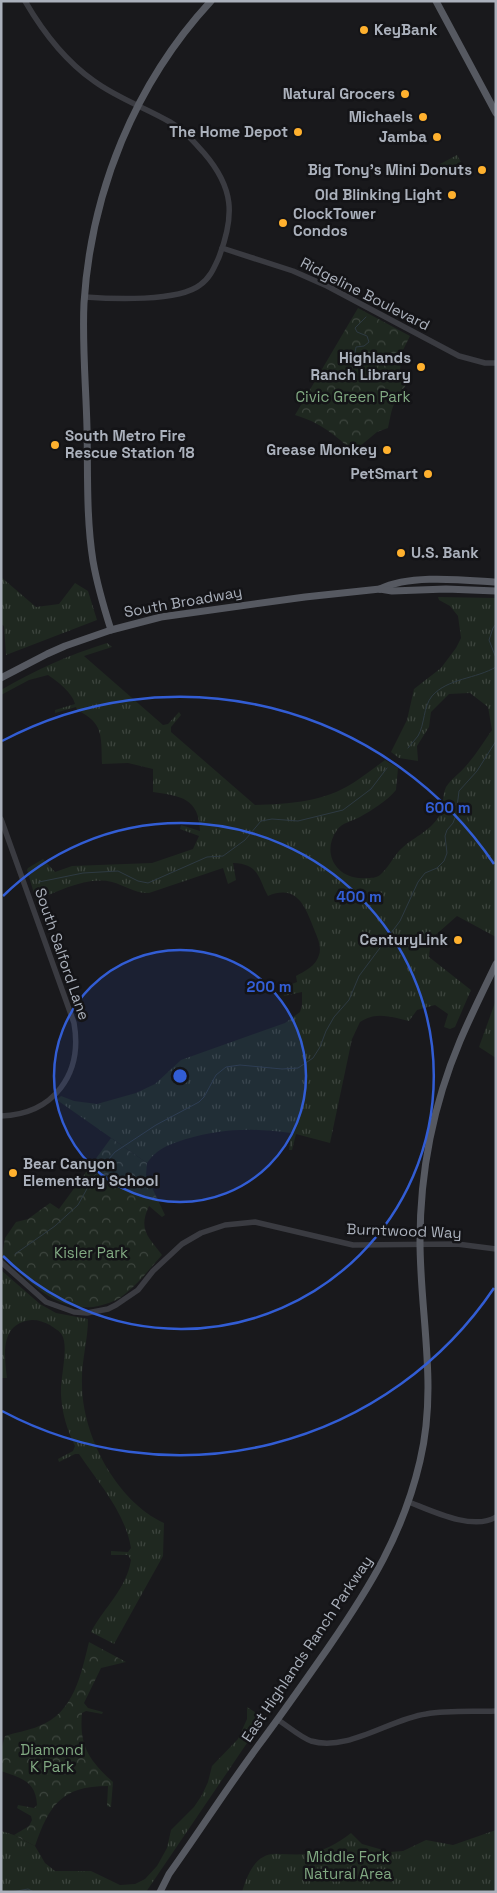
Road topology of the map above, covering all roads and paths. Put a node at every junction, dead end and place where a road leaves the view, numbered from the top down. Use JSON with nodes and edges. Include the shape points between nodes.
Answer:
{"nodes":[{"id":1,"x":25,"y":1,"type":"edge"},
{"id":2,"x":211,"y":1,"type":"edge"},
{"id":3,"x":436,"y":1,"type":"edge"},
{"id":4,"x":138,"y":105,"type":"junction"},
{"id":5,"x":496,"y":113,"type":"edge"},
{"id":6,"x":222,"y":248,"type":"junction"},
{"id":7,"x":85,"y":297,"type":"junction"},
{"id":8,"x":496,"y":363,"type":"edge"},
{"id":9,"x":496,"y":582,"type":"edge"},
{"id":10,"x":380,"y":589,"type":"junction"},
{"id":11,"x":496,"y":591,"type":"edge"},
{"id":12,"x":111,"y":630,"type":"junction"},
{"id":13,"x":1,"y":678,"type":"edge"},
{"id":14,"x":1,"y":820,"type":"edge"},
{"id":15,"x":496,"y":964,"type":"edge"},
{"id":16,"x":1,"y":1116,"type":"edge"},
{"id":17,"x":420,"y":1244,"type":"junction"},
{"id":18,"x":496,"y":1249,"type":"edge"},
{"id":19,"x":1,"y":1262,"type":"edge"},
{"id":20,"x":409,"y":1502,"type":"junction"},
{"id":21,"x":496,"y":1518,"type":"edge"},
{"id":22,"x":496,"y":1711,"type":"edge"},
{"id":23,"x":278,"y":1720,"type":"junction"},
{"id":24,"x":160,"y":1892,"type":"edge"}],
"edges":[{"from":1,"to":4,"type":"street","via":[[41,29],[69,60],[94,81]]},
{"from":2,"to":4,"type":"main road","via":[[173,49]]},
{"from":3,"to":5,"type":"main road"},
{"from":4,"to":6,"type":"street","via":[[188,135],[219,173],[228,192],[230,212],[230,224]]},
{"from":4,"to":7,"type":"main road","via":[[105,187],[91,242]]},
{"from":6,"to":7,"type":"street","via":[[212,273],[190,290],[138,299]]},
{"from":6,"to":8,"type":"street","name":"Ridgeline Boulevard","via":[[293,271],[327,286],[458,356]]},
{"from":7,"to":12,"type":"main road","via":[[89,526],[95,574]]},
{"from":9,"to":10,"type":"main road","name":"South Broadway","via":[[393,582]]},
{"from":10,"to":11,"type":"main road","name":"South Broadway"},
{"from":10,"to":12,"type":"main road","name":"South Broadway","via":[[190,612]]},
{"from":12,"to":13,"type":"main road","name":"South Broadway","via":[[47,654]]},
{"from":14,"to":16,"type":"street","name":"South Salford Lane","via":[[74,1023],[77,1048],[69,1077],[50,1100],[27,1112]]},
{"from":15,"to":17,"type":"main road","name":"East Highlands Ranch Parkway","via":[[459,1041],[441,1092],[429,1140],[421,1196]]},
{"from":17,"to":18,"type":"street","name":"Burntwood Way"},
{"from":17,"to":19,"type":"street","name":"Burntwood Way","via":[[353,1245],[256,1222],[224,1225],[182,1244],[138,1290],[116,1305],[87,1312],[74,1312],[46,1302]]},
{"from":17,"to":20,"type":"main road","name":"East Highlands Ranch Parkway","via":[[429,1389],[424,1441]]},
{"from":20,"to":21,"type":"street","via":[[474,1523]]},
{"from":20,"to":23,"type":"main road","name":"East Highlands Ranch Parkway","via":[[373,1580]]},
{"from":22,"to":23,"type":"street","via":[[426,1714],[345,1741],[326,1742],[310,1740]]},
{"from":23,"to":24,"type":"main road","name":"East Highlands Ranch Parkway"}]}
